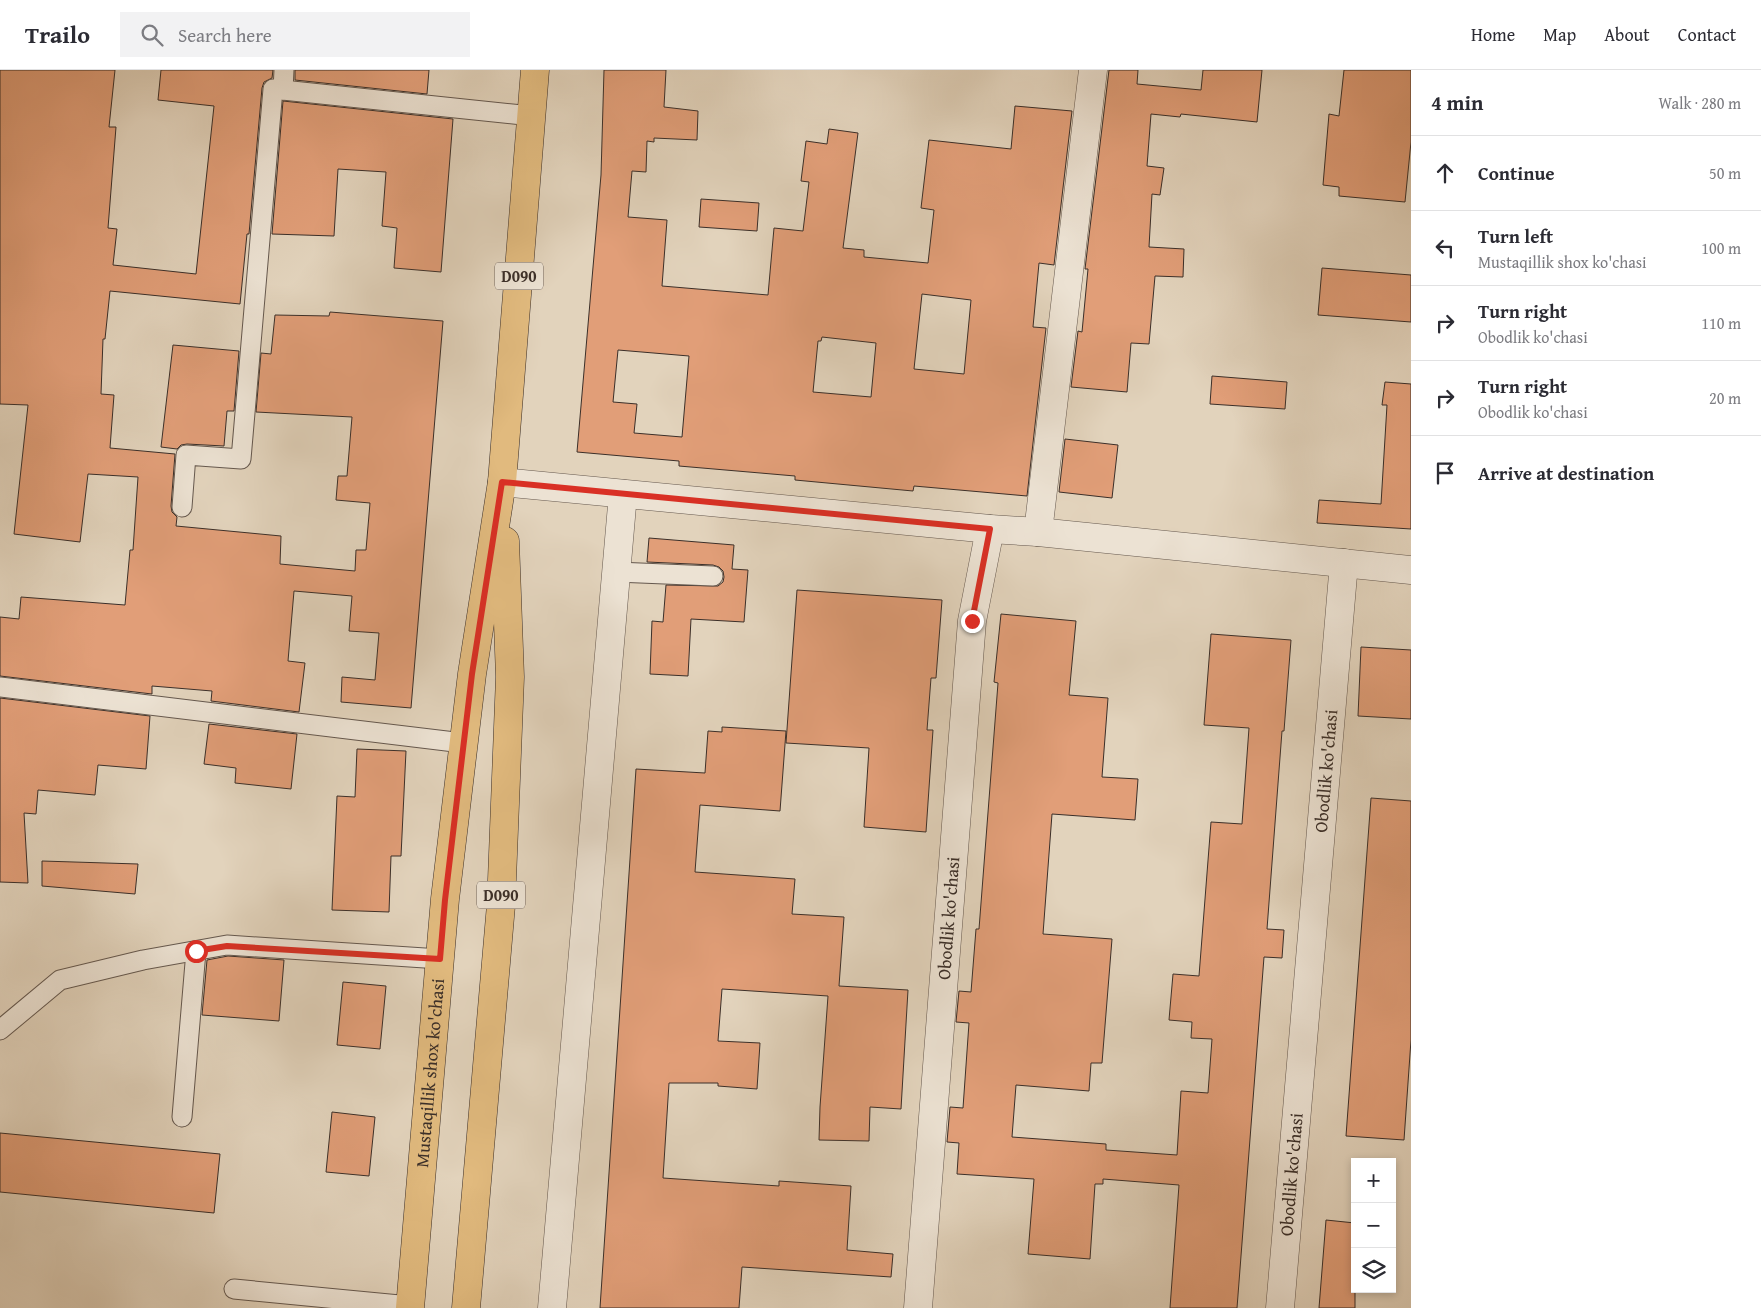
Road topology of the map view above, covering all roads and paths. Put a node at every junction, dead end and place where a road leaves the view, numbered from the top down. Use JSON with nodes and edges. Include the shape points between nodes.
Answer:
{"nodes":[{"id":1,"x":284,"y":70,"type":"edge"},
{"id":2,"x":535,"y":70,"type":"edge"},
{"id":3,"x":1094,"y":70,"type":"edge"},
{"id":4,"x":283,"y":90,"type":"junction"},
{"id":5,"x":532,"y":116,"type":"junction"},
{"id":6,"x":502,"y":482,"type":"junction"},
{"id":7,"x":623,"y":494,"type":"junction"},
{"id":8,"x":182,"y":507,"type":"dead end"},
{"id":9,"x":990,"y":529,"type":"junction"},
{"id":10,"x":1038,"y":532,"type":"junction"},
{"id":11,"x":1344,"y":563,"type":"junction"},
{"id":12,"x":1411,"y":570,"type":"edge"},
{"id":13,"x":616,"y":572,"type":"junction"},
{"id":14,"x":713,"y":576,"type":"dead end"},
{"id":15,"x":0,"y":687,"type":"edge"},
{"id":16,"x":463,"y":743,"type":"junction"},
{"id":17,"x":196,"y":951,"type":"junction"},
{"id":18,"x":440,"y":959,"type":"junction"},
{"id":19,"x":0,"y":1030,"type":"edge"},
{"id":20,"x":182,"y":1116,"type":"dead end"},
{"id":21,"x":234,"y":1289,"type":"dead end"},
{"id":22,"x":410,"y":1307,"type":"edge"},
{"id":23,"x":466,"y":1308,"type":"edge"},
{"id":24,"x":552,"y":1308,"type":"edge"},
{"id":25,"x":918,"y":1308,"type":"edge"},
{"id":26,"x":1280,"y":1308,"type":"edge"}],
"edges":[{"from":1,"to":4,"type":"lane"},
{"from":2,"to":5,"type":"main road","name":"Mustaqillik shox ko'chasi","number":"D090"},
{"from":3,"to":10,"type":"street"},
{"from":4,"to":5,"type":"lane"},
{"from":4,"to":8,"type":"lane","via":[[274,90],[241,459],[186,455]]},
{"from":5,"to":6,"type":"main road","name":"Mustaqillik shox ko'chasi","number":"D090"},
{"from":6,"to":7,"type":"street"},
{"from":6,"to":16,"type":"main road","name":"Mustaqillik shox ko'chasi","number":"D090"},
{"from":6,"to":23,"type":"main road","name":"Mustaqillik shox ko'chasi","number":"D090","via":[[510,677],[501,905]]},
{"from":7,"to":9,"type":"street"},
{"from":7,"to":13,"type":"street"},
{"from":9,"to":10,"type":"street"},
{"from":9,"to":25,"type":"street","name":"Obodlik ko'chasi","via":[[972,621]]},
{"from":10,"to":11,"type":"street"},
{"from":11,"to":12,"type":"street"},
{"from":11,"to":26,"type":"street","name":"Obodlik ko'chasi"},
{"from":13,"to":14,"type":"lane"},
{"from":13,"to":24,"type":"street"},
{"from":15,"to":16,"type":"lane"},
{"from":16,"to":18,"type":"main road","name":"Mustaqillik shox ko'chasi","number":"D090"},
{"from":17,"to":18,"type":"lane","via":[[227,946]]},
{"from":17,"to":19,"type":"lane","via":[[60,980]]},
{"from":17,"to":20,"type":"lane"},
{"from":18,"to":22,"type":"main road","name":"Mustaqillik shox ko'chasi","number":"D090"},
{"from":21,"to":22,"type":"lane"}]}
